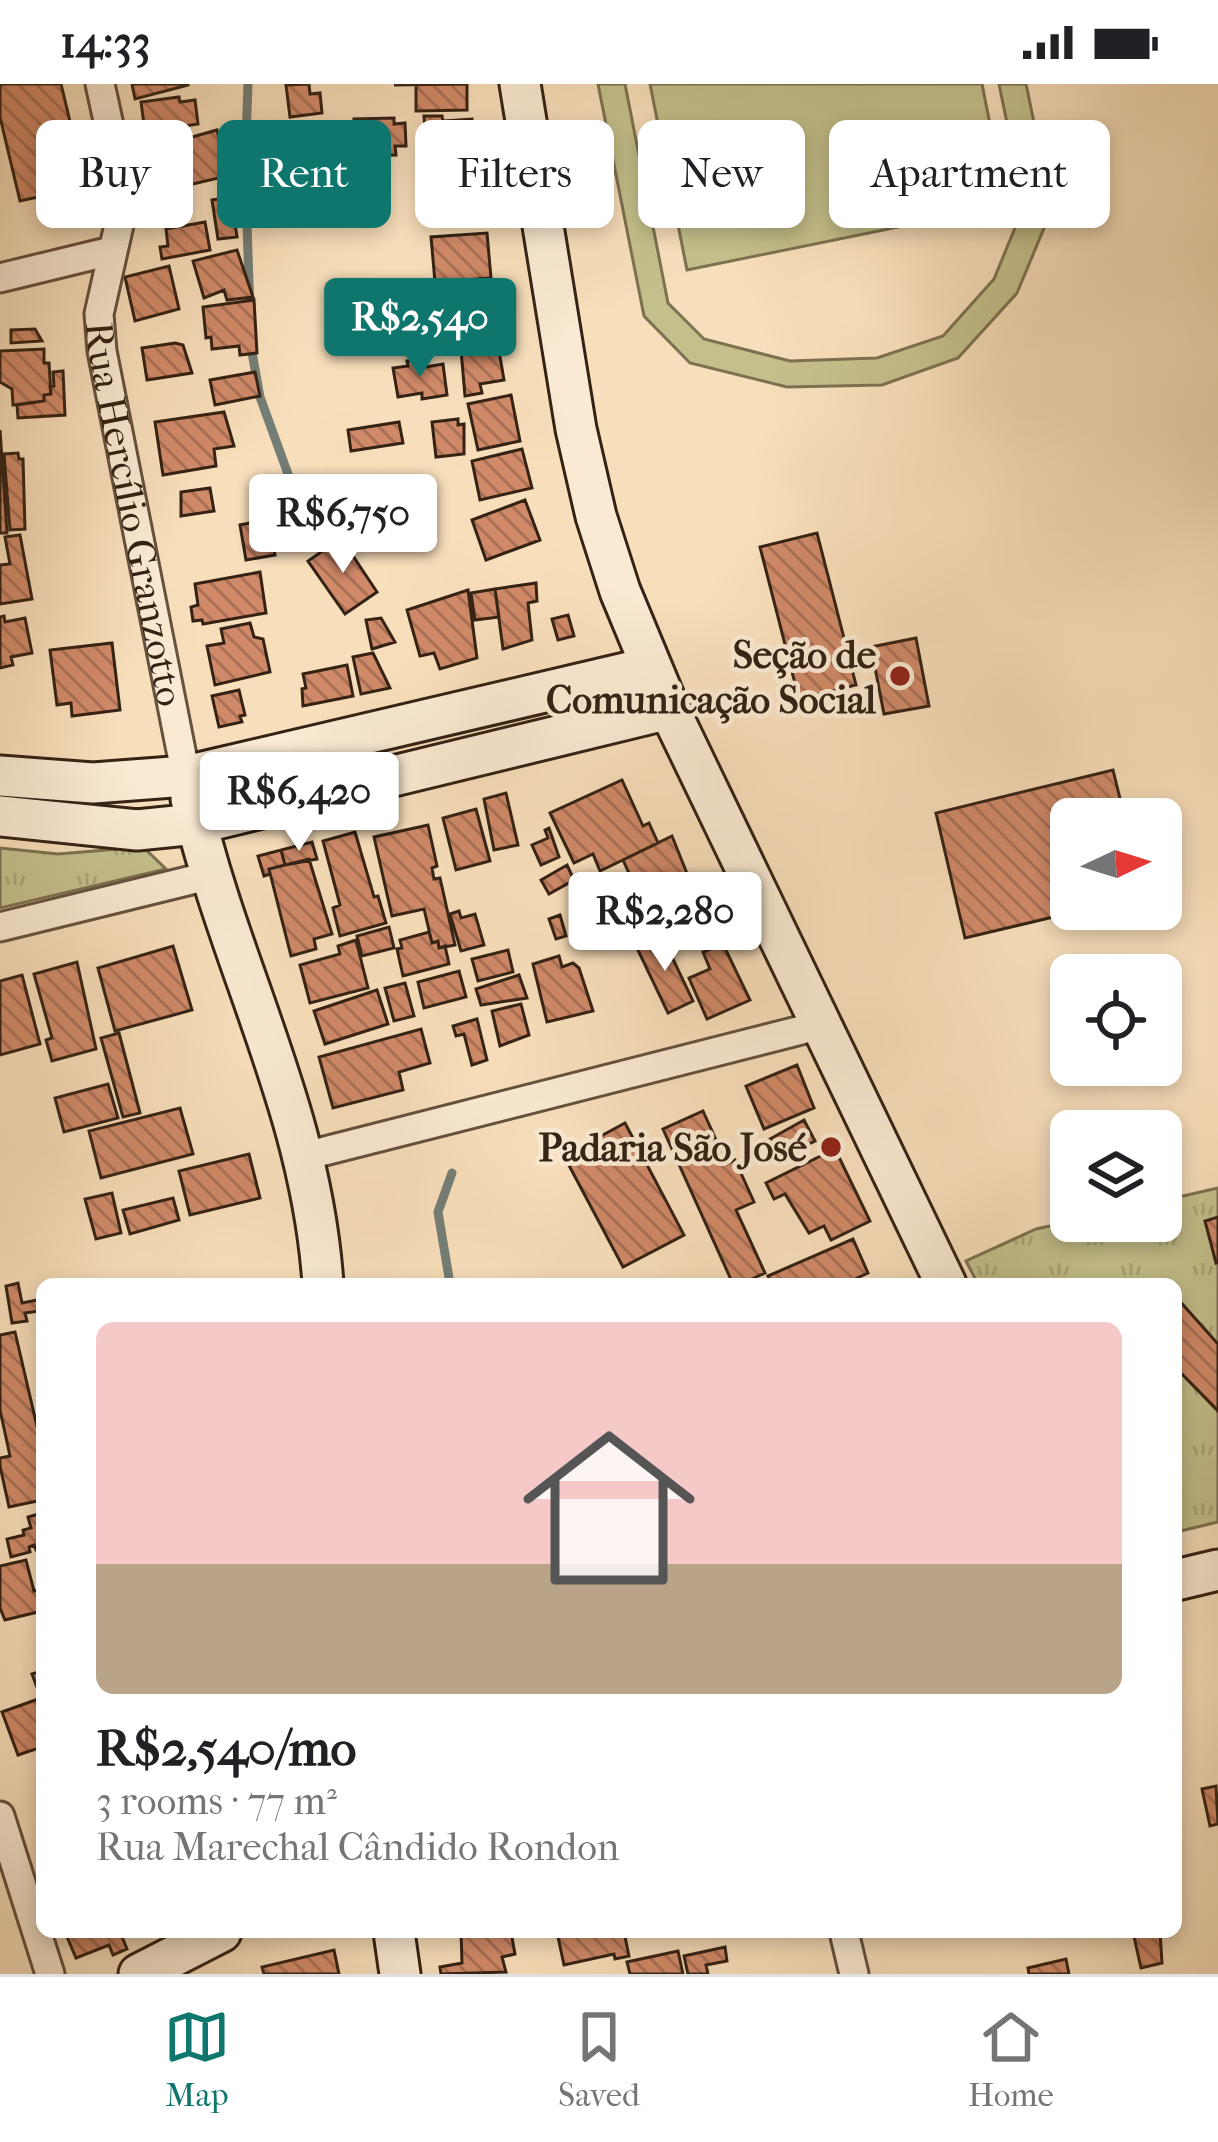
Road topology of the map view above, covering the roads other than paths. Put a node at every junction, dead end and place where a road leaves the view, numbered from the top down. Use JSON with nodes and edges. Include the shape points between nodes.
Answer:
{"nodes":[{"id":1,"x":100,"y":84,"type":"edge"},
{"id":2,"x":520,"y":84,"type":"edge"},
{"id":3,"x":111,"y":251,"type":"junction"},
{"id":4,"x":0,"y":278,"type":"edge"},
{"id":5,"x":651,"y":667,"type":"junction"},
{"id":6,"x":669,"y":709,"type":"junction"},
{"id":7,"x":0,"y":776,"type":"edge"},
{"id":8,"x":186,"y":776,"type":"junction"},
{"id":9,"x":0,"y":816,"type":"edge"},
{"id":10,"x":196,"y":824,"type":"junction"},
{"id":11,"x":212,"y":875,"type":"junction"},
{"id":12,"x":0,"y":927,"type":"edge"},
{"id":13,"x":821,"y":1025,"type":"junction"},
{"id":14,"x":305,"y":1156,"type":"junction"},
{"id":15,"x":322,"y":1278,"type":"edge"},
{"id":16,"x":943,"y":1278,"type":"edge"},
{"id":17,"x":1218,"y":1570,"type":"edge"},
{"id":18,"x":1182,"y":1579,"type":"edge"},
{"id":19,"x":0,"y":1816,"type":"edge"},
{"id":20,"x":36,"y":1930,"type":"edge"},
{"id":21,"x":39,"y":1938,"type":"edge"},
{"id":22,"x":209,"y":1938,"type":"edge"},
{"id":23,"x":395,"y":1938,"type":"edge"},
{"id":24,"x":845,"y":1938,"type":"edge"},
{"id":25,"x":50,"y":1974,"type":"edge"},
{"id":26,"x":139,"y":1974,"type":"edge"},
{"id":27,"x":400,"y":1974,"type":"edge"},
{"id":28,"x":854,"y":1974,"type":"edge"}],
"edges":[{"from":1,"to":3,"type":"street","name":"Rua Hercílio Granzotto","via":[[122,184]]},
{"from":2,"to":5,"type":"street","via":[[576,429],[596,516]]},
{"from":3,"to":4,"type":"street"},
{"from":3,"to":8,"type":"street","name":"Rua Hercílio Granzotto","via":[[99,314],[102,351]]},
{"from":5,"to":6,"type":"street"},
{"from":5,"to":8,"type":"street"},
{"from":6,"to":10,"type":"street"},
{"from":6,"to":13,"type":"street"},
{"from":7,"to":8,"type":"street","via":[[93,783]]},
{"from":8,"to":10,"type":"street","name":"Rua Hercílio Granzotto"},
{"from":9,"to":10,"type":"street","via":[[137,830]]},
{"from":10,"to":11,"type":"street","name":"Rua Hercílio Granzotto"},
{"from":11,"to":12,"type":"street"},
{"from":11,"to":14,"type":"street","name":"Rua Hercílio Granzotto"},
{"from":13,"to":14,"type":"street"},
{"from":13,"to":16,"type":"street"},
{"from":14,"to":15,"type":"street","name":"Rua Hercílio Granzotto"},
{"from":17,"to":18,"type":"street"},
{"from":19,"to":20,"type":"street"},
{"from":21,"to":25,"type":"street"},
{"from":22,"to":26,"type":"street"},
{"from":23,"to":27,"type":"street"},
{"from":24,"to":28,"type":"street"}]}
